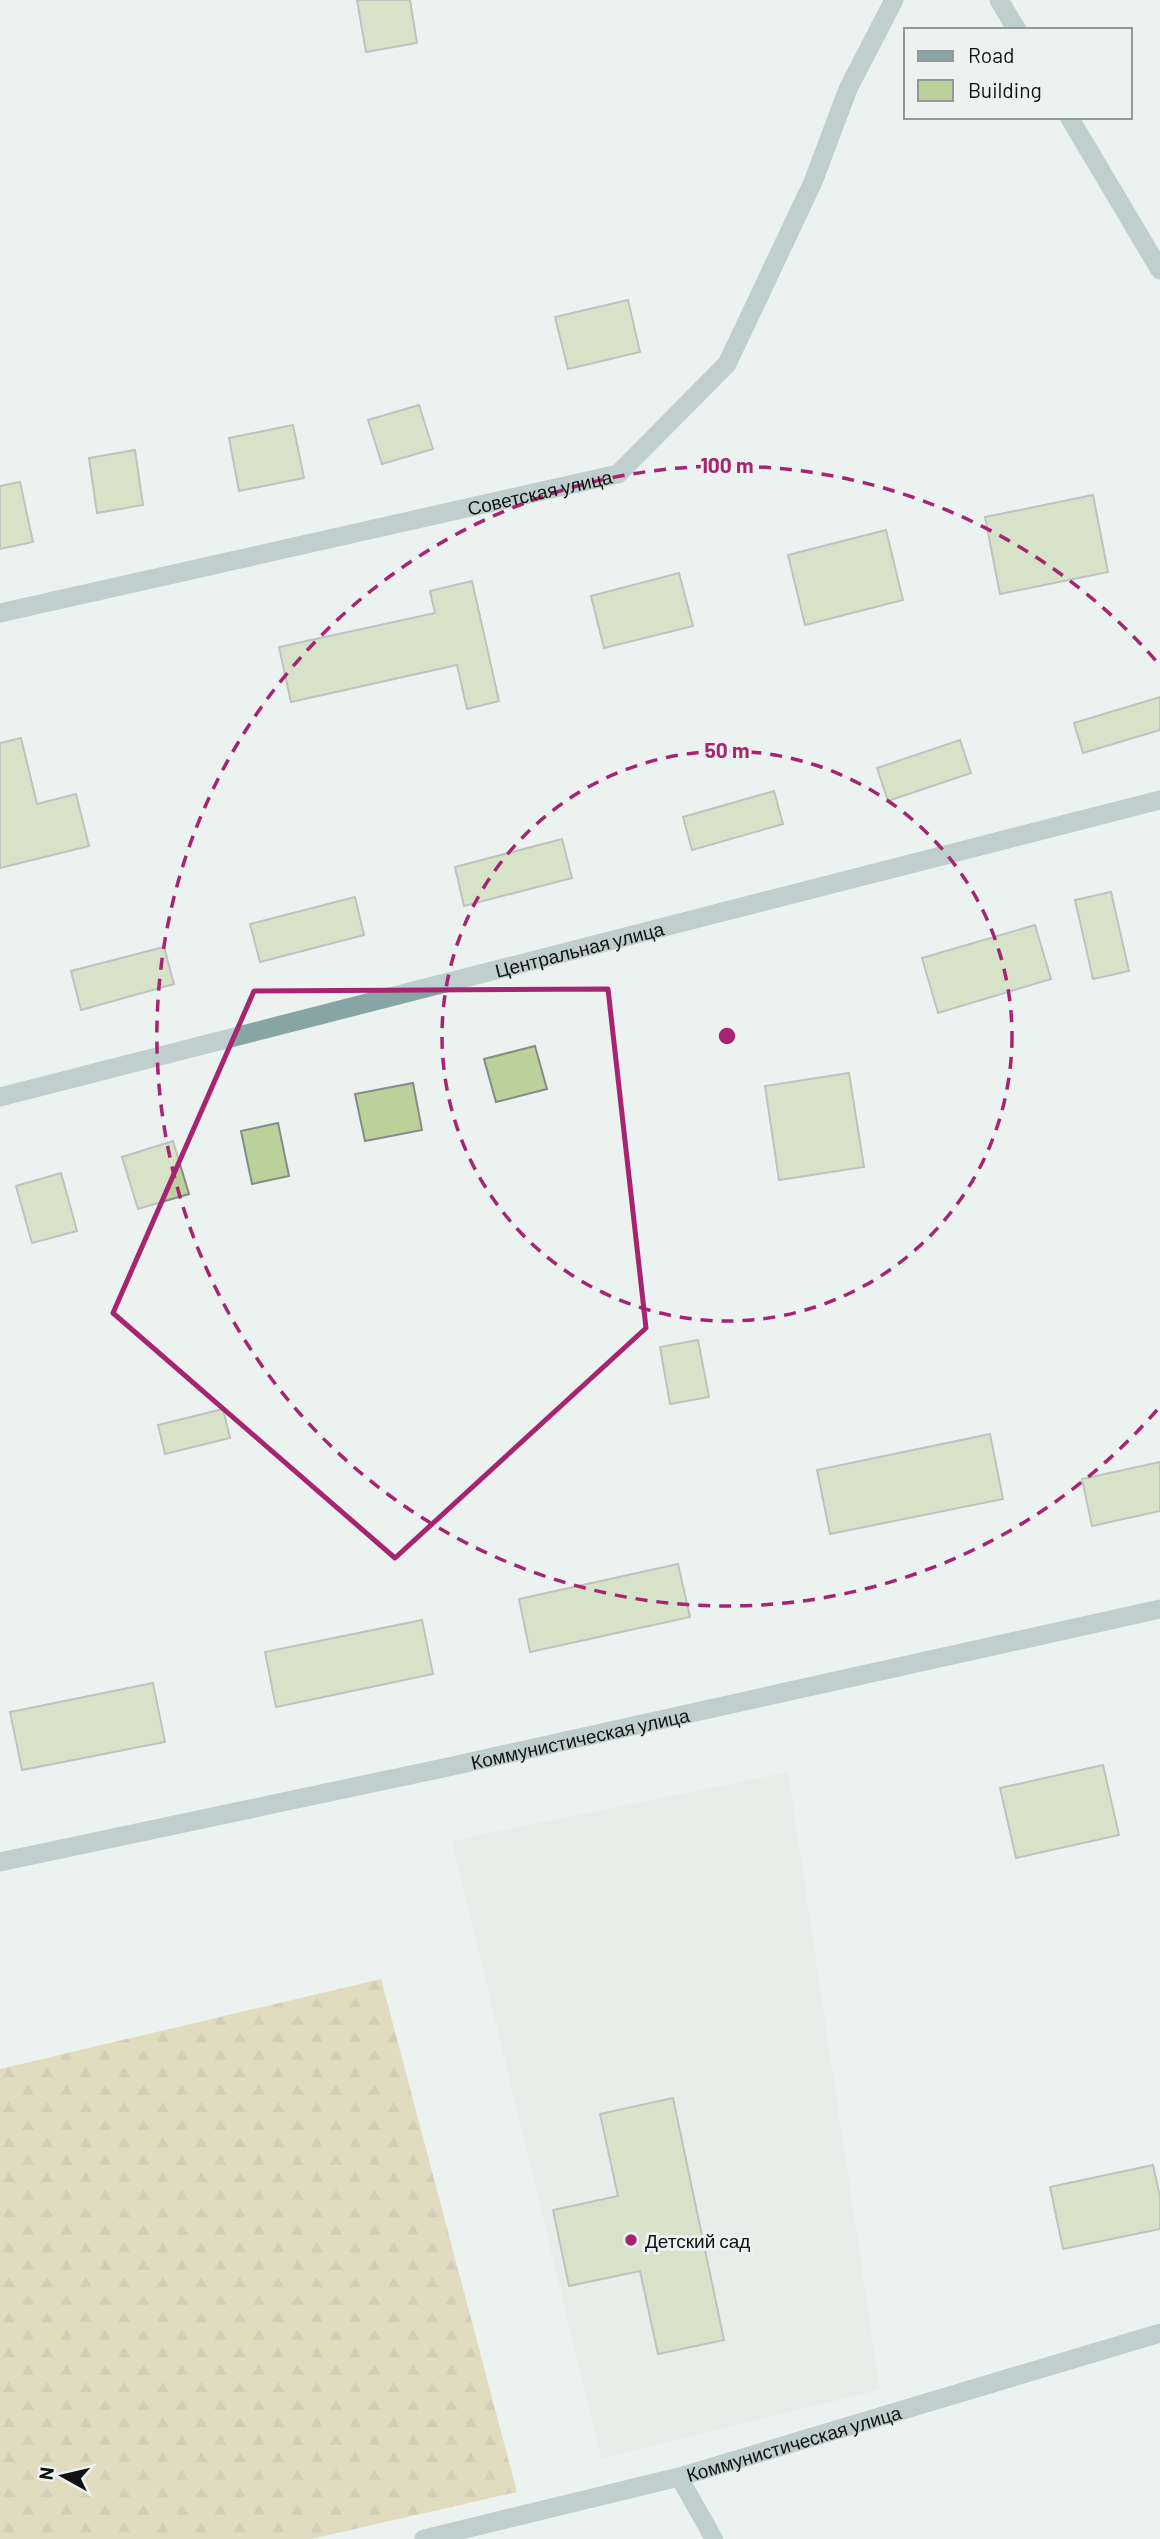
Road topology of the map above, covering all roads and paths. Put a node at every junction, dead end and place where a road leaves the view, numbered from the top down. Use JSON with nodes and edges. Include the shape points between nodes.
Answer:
{"nodes":[{"id":1,"x":894,"y":0,"type":"edge"},
{"id":2,"x":999,"y":0,"type":"edge"},
{"id":3,"x":1016,"y":28,"type":"edge"},
{"id":4,"x":1070,"y":119,"type":"edge"},
{"id":5,"x":1160,"y":270,"type":"edge"},
{"id":6,"x":0,"y":614,"type":"edge"},
{"id":7,"x":1160,"y":800,"type":"edge"},
{"id":8,"x":0,"y":1097,"type":"edge"},
{"id":9,"x":1160,"y":1609,"type":"edge"},
{"id":10,"x":0,"y":1862,"type":"edge"},
{"id":11,"x":1160,"y":2333,"type":"edge"},
{"id":12,"x":679,"y":2477,"type":"junction"},
{"id":13,"x":424,"y":2539,"type":"edge"},
{"id":14,"x":714,"y":2539,"type":"edge"}],
"edges":[{"from":1,"to":6,"type":"street","name":"Советская улица","via":[[848,89],[813,182],[727,364],[618,474]]},
{"from":2,"to":3,"type":"street"},
{"from":4,"to":5,"type":"street"},
{"from":7,"to":8,"type":"street","name":"Центральная улица"},
{"from":9,"to":10,"type":"street","name":"Коммунистическая улица"},
{"from":11,"to":12,"type":"street","name":"Коммунистическая улица"},
{"from":12,"to":13,"type":"street","name":"Коммунистическая улица"},
{"from":12,"to":14,"type":"lane"}]}
